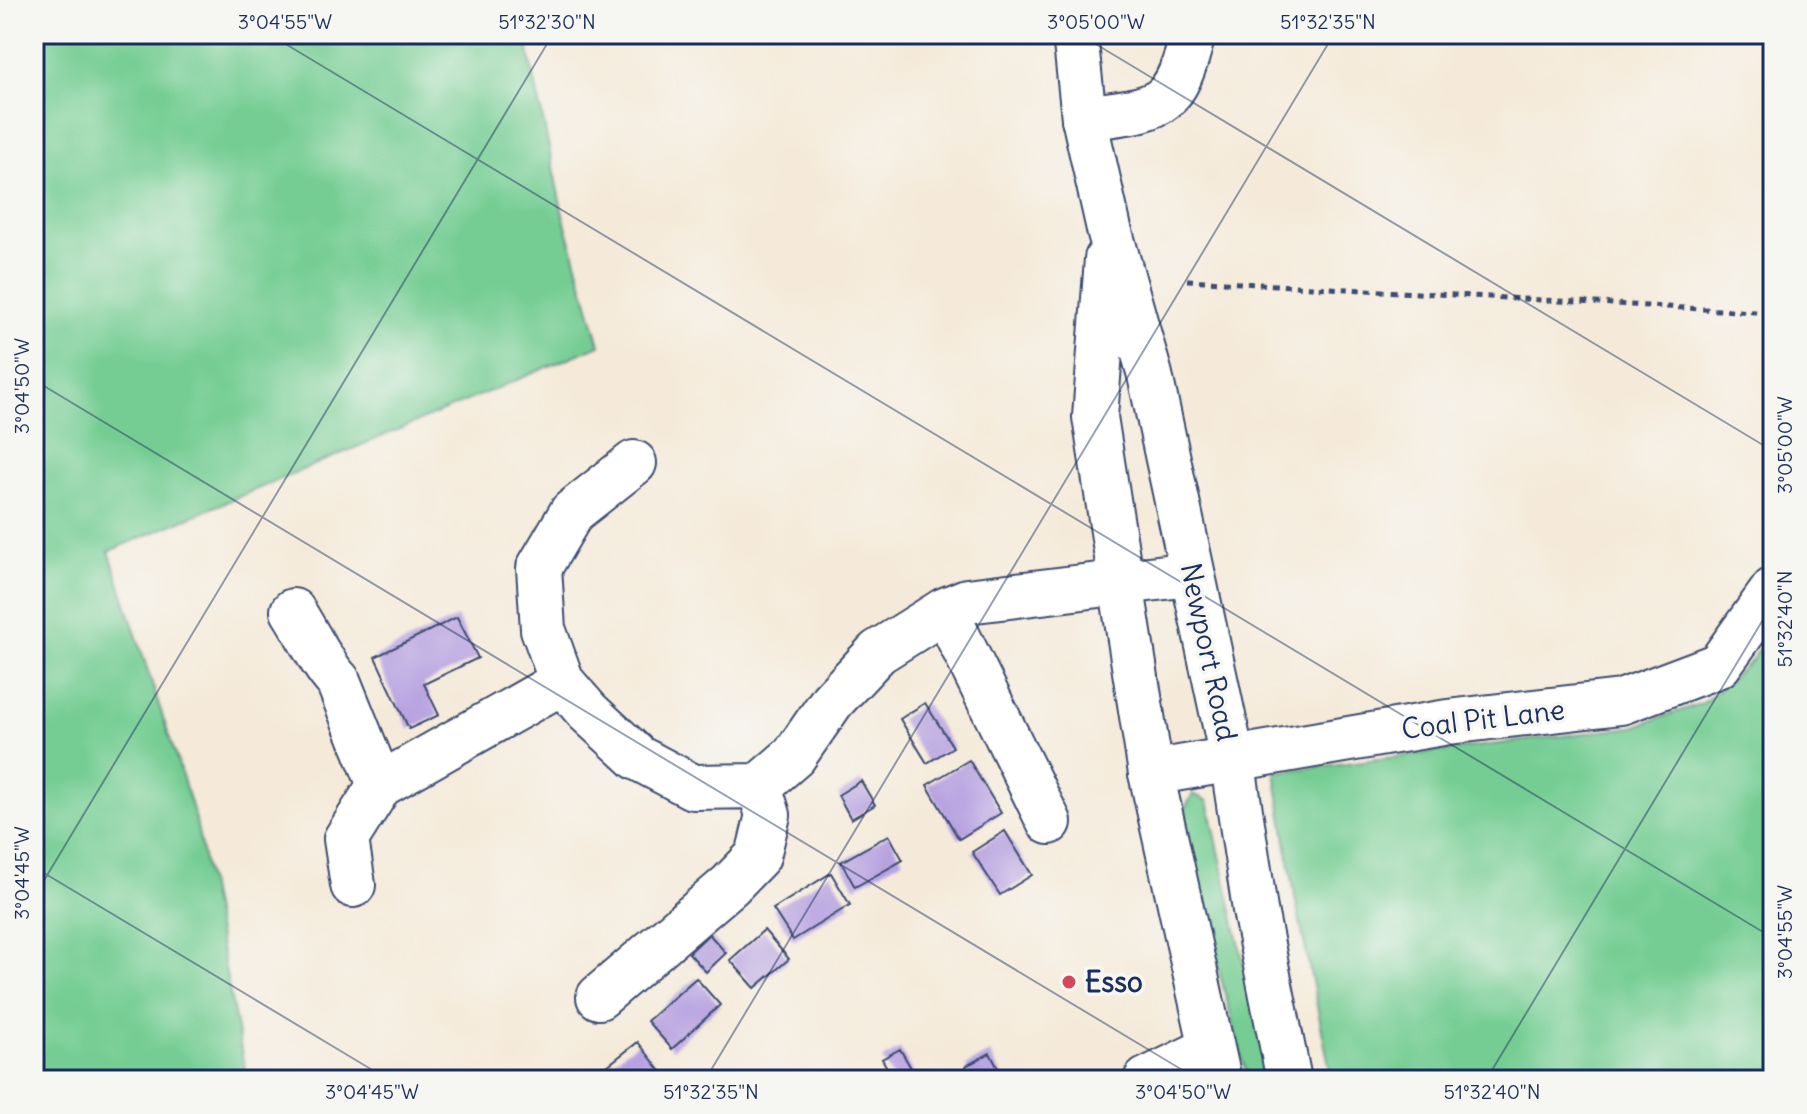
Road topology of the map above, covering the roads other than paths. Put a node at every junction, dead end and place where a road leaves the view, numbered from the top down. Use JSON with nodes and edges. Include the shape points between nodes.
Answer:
{"nodes":[{"id":1,"x":1075,"y":34,"type":"edge"},
{"id":2,"x":1193,"y":34,"type":"edge"},
{"id":3,"x":1084,"y":118,"type":"junction"},
{"id":4,"x":1109,"y":229,"type":"junction"},
{"id":5,"x":634,"y":463,"type":"dead end"},
{"id":6,"x":1190,"y":574,"type":"junction"},
{"id":7,"x":1122,"y":584,"type":"junction"},
{"id":8,"x":1773,"y":590,"type":"edge"},
{"id":9,"x":945,"y":610,"type":"junction"},
{"id":10,"x":293,"y":611,"type":"dead end"},
{"id":11,"x":562,"y":682,"type":"junction"},
{"id":12,"x":1232,"y":758,"type":"junction"},
{"id":13,"x":1151,"y":773,"type":"junction"},
{"id":14,"x":380,"y":785,"type":"junction"},
{"id":15,"x":759,"y":786,"type":"junction"},
{"id":16,"x":1049,"y":822,"type":"dead end"},
{"id":17,"x":353,"y":885,"type":"dead end"},
{"id":18,"x":599,"y":997,"type":"dead end"},
{"id":19,"x":1215,"y":1064,"type":"edge"},
{"id":20,"x":1146,"y":1080,"type":"edge"},
{"id":21,"x":1289,"y":1080,"type":"edge"}],
"edges":[{"from":1,"to":3,"type":"street","name":"Newport Road"},
{"from":2,"to":3,"type":"street","via":[[1182,77],[1161,103]]},
{"from":3,"to":4,"type":"street","name":"Newport Road"},
{"from":4,"to":6,"type":"street","name":"Newport Road","via":[[1150,375]]},
{"from":4,"to":7,"type":"street","name":"Newport Road","via":[[1095,417]]},
{"from":5,"to":11,"type":"street","via":[[572,512],[539,568],[543,629]]},
{"from":6,"to":7,"type":"street"},
{"from":6,"to":12,"type":"street","name":"Newport Road"},
{"from":7,"to":9,"type":"street","via":[[967,601]]},
{"from":7,"to":13,"type":"street","name":"Newport Road"},
{"from":8,"to":12,"type":"street","name":"Coal Pit Lane","via":[[1719,665],[1621,702],[1448,722]]},
{"from":9,"to":15,"type":"street","via":[[878,652],[832,701],[794,756]]},
{"from":9,"to":16,"type":"street"},
{"from":10,"to":14,"type":"street","via":[[338,681]]},
{"from":11,"to":14,"type":"street"},
{"from":11,"to":15,"type":"street","via":[[638,758],[693,787]]},
{"from":12,"to":13,"type":"street","name":"Coal Pit Lane"},
{"from":12,"to":21,"type":"street","name":"Newport Road"},
{"from":13,"to":19,"type":"street","name":"Newport Road"},
{"from":14,"to":17,"type":"street","via":[[346,839]]},
{"from":15,"to":18,"type":"street","via":[[768,815],[758,856]]},
{"from":19,"to":20,"type":"street"}]}
